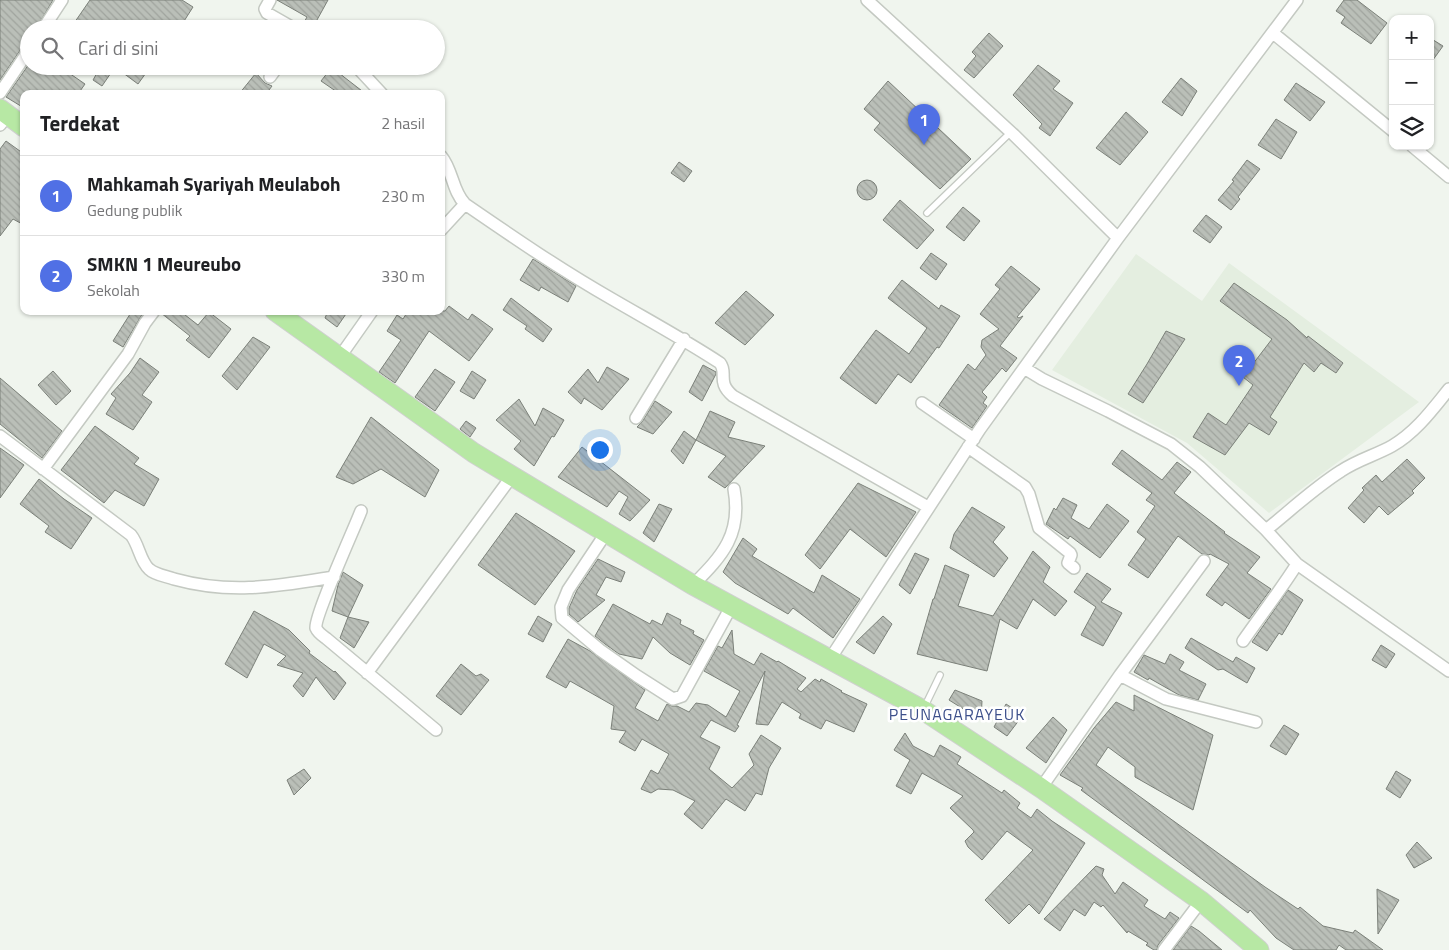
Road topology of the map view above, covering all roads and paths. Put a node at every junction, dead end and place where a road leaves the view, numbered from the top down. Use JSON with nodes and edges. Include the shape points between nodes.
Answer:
{"nodes":[{"id":1,"x":62,"y":0,"type":"edge"},
{"id":2,"x":270,"y":0,"type":"edge"},
{"id":3,"x":867,"y":0,"type":"edge"},
{"id":4,"x":1297,"y":0,"type":"edge"},
{"id":5,"x":49,"y":20,"type":"edge"},
{"id":6,"x":279,"y":20,"type":"edge"},
{"id":7,"x":1276,"y":34,"type":"junction"},
{"id":8,"x":20,"y":63,"type":"edge"},
{"id":9,"x":364,"y":75,"type":"edge"},
{"id":10,"x":378,"y":90,"type":"edge"},
{"id":11,"x":0,"y":93,"type":"edge"},
{"id":12,"x":3,"y":116,"type":"edge"},
{"id":13,"x":20,"y":124,"type":"edge"},
{"id":14,"x":1389,"y":128,"type":"edge"},
{"id":15,"x":1011,"y":132,"type":"junction"},
{"id":16,"x":1417,"y":150,"type":"edge"},
{"id":17,"x":445,"y":163,"type":"edge"},
{"id":18,"x":1449,"y":177,"type":"edge"},
{"id":19,"x":465,"y":204,"type":"junction"},
{"id":20,"x":927,"y":213,"type":"dead end"},
{"id":21,"x":445,"y":226,"type":"edge"},
{"id":22,"x":1118,"y":238,"type":"junction"},
{"id":23,"x":151,"y":315,"type":"edge"},
{"id":24,"x":280,"y":315,"type":"edge"},
{"id":25,"x":369,"y":315,"type":"edge"},
{"id":26,"x":684,"y":339,"type":"junction"},
{"id":27,"x":339,"y":358,"type":"junction"},
{"id":28,"x":1026,"y":370,"type":"junction"},
{"id":29,"x":1449,"y":389,"type":"edge"},
{"id":30,"x":922,"y":403,"type":"dead end"},
{"id":31,"x":636,"y":418,"type":"dead end"},
{"id":32,"x":0,"y":436,"type":"edge"},
{"id":33,"x":971,"y":446,"type":"junction"},
{"id":34,"x":43,"y":469,"type":"junction"},
{"id":35,"x":512,"y":476,"type":"junction"},
{"id":36,"x":734,"y":489,"type":"dead end"},
{"id":37,"x":928,"y":507,"type":"junction"},
{"id":38,"x":361,"y":511,"type":"dead end"},
{"id":39,"x":1266,"y":530,"type":"junction"},
{"id":40,"x":606,"y":533,"type":"junction"},
{"id":41,"x":1204,"y":561,"type":"dead end"},
{"id":42,"x":1297,"y":564,"type":"junction"},
{"id":43,"x":1074,"y":568,"type":"dead end"},
{"id":44,"x":334,"y":577,"type":"junction"},
{"id":45,"x":692,"y":585,"type":"junction"},
{"id":46,"x":731,"y":607,"type":"junction"},
{"id":47,"x":1243,"y":641,"type":"dead end"},
{"id":48,"x":830,"y":660,"type":"junction"},
{"id":49,"x":1449,"y":671,"type":"edge"},
{"id":50,"x":367,"y":673,"type":"junction"},
{"id":51,"x":940,"y":675,"type":"dead end"},
{"id":52,"x":1120,"y":675,"type":"junction"},
{"id":53,"x":924,"y":710,"type":"junction"},
{"id":54,"x":1256,"y":722,"type":"dead end"},
{"id":55,"x":436,"y":730,"type":"dead end"},
{"id":56,"x":1042,"y":788,"type":"junction"},
{"id":57,"x":1201,"y":901,"type":"junction"},
{"id":58,"x":1164,"y":950,"type":"edge"},
{"id":59,"x":1259,"y":950,"type":"edge"}],
"edges":[{"from":1,"to":5,"type":"street"},
{"from":2,"to":6,"type":"street","via":[[267,13]]},
{"from":3,"to":15,"type":"street"},
{"from":4,"to":7,"type":"street"},
{"from":7,"to":14,"type":"street"},
{"from":7,"to":22,"type":"street"},
{"from":8,"to":11,"type":"street"},
{"from":9,"to":10,"type":"street"},
{"from":12,"to":13,"type":"highway"},
{"from":15,"to":20,"type":"lane"},
{"from":15,"to":22,"type":"street"},
{"from":16,"to":18,"type":"street"},
{"from":17,"to":19,"type":"street","via":[[457,194]]},
{"from":19,"to":21,"type":"street"},
{"from":19,"to":26,"type":"street","via":[[538,254]]},
{"from":22,"to":28,"type":"street"},
{"from":23,"to":34,"type":"street","via":[[128,354]]},
{"from":24,"to":27,"type":"highway"},
{"from":25,"to":27,"type":"street"},
{"from":26,"to":31,"type":"street"},
{"from":26,"to":37,"type":"street","via":[[722,364],[723,385],[733,396]]},
{"from":27,"to":35,"type":"highway"},
{"from":28,"to":33,"type":"street"},
{"from":28,"to":39,"type":"street","via":[[1171,444]]},
{"from":29,"to":39,"type":"street","via":[[1418,427],[1393,446],[1352,464],[1327,480]]},
{"from":30,"to":33,"type":"street"},
{"from":32,"to":34,"type":"street"},
{"from":33,"to":37,"type":"street"},
{"from":33,"to":43,"type":"street","via":[[1028,490],[1039,528],[1070,553],[1068,563]]},
{"from":34,"to":44,"type":"street","via":[[131,535],[146,566],[154,572],[196,585],[230,588],[272,587]]},
{"from":35,"to":40,"type":"highway"},
{"from":35,"to":50,"type":"street"},
{"from":36,"to":45,"type":"street","via":[[736,512],[731,536],[717,561]]},
{"from":37,"to":48,"type":"street"},
{"from":38,"to":44,"type":"street"},
{"from":39,"to":42,"type":"street"},
{"from":40,"to":45,"type":"highway"},
{"from":40,"to":46,"type":"street","via":[[568,590],[560,607],[562,618],[600,650],[673,699],[682,696]]},
{"from":41,"to":52,"type":"street"},
{"from":42,"to":47,"type":"street"},
{"from":42,"to":49,"type":"street"},
{"from":44,"to":50,"type":"street","via":[[316,628]]},
{"from":45,"to":46,"type":"highway"},
{"from":46,"to":48,"type":"highway"},
{"from":48,"to":53,"type":"highway"},
{"from":50,"to":55,"type":"street"},
{"from":51,"to":53,"type":"lane"},
{"from":52,"to":54,"type":"street","via":[[1166,699]]},
{"from":52,"to":56,"type":"street"},
{"from":53,"to":56,"type":"highway"},
{"from":56,"to":57,"type":"highway"},
{"from":57,"to":58,"type":"street"},
{"from":57,"to":59,"type":"highway"}]}
